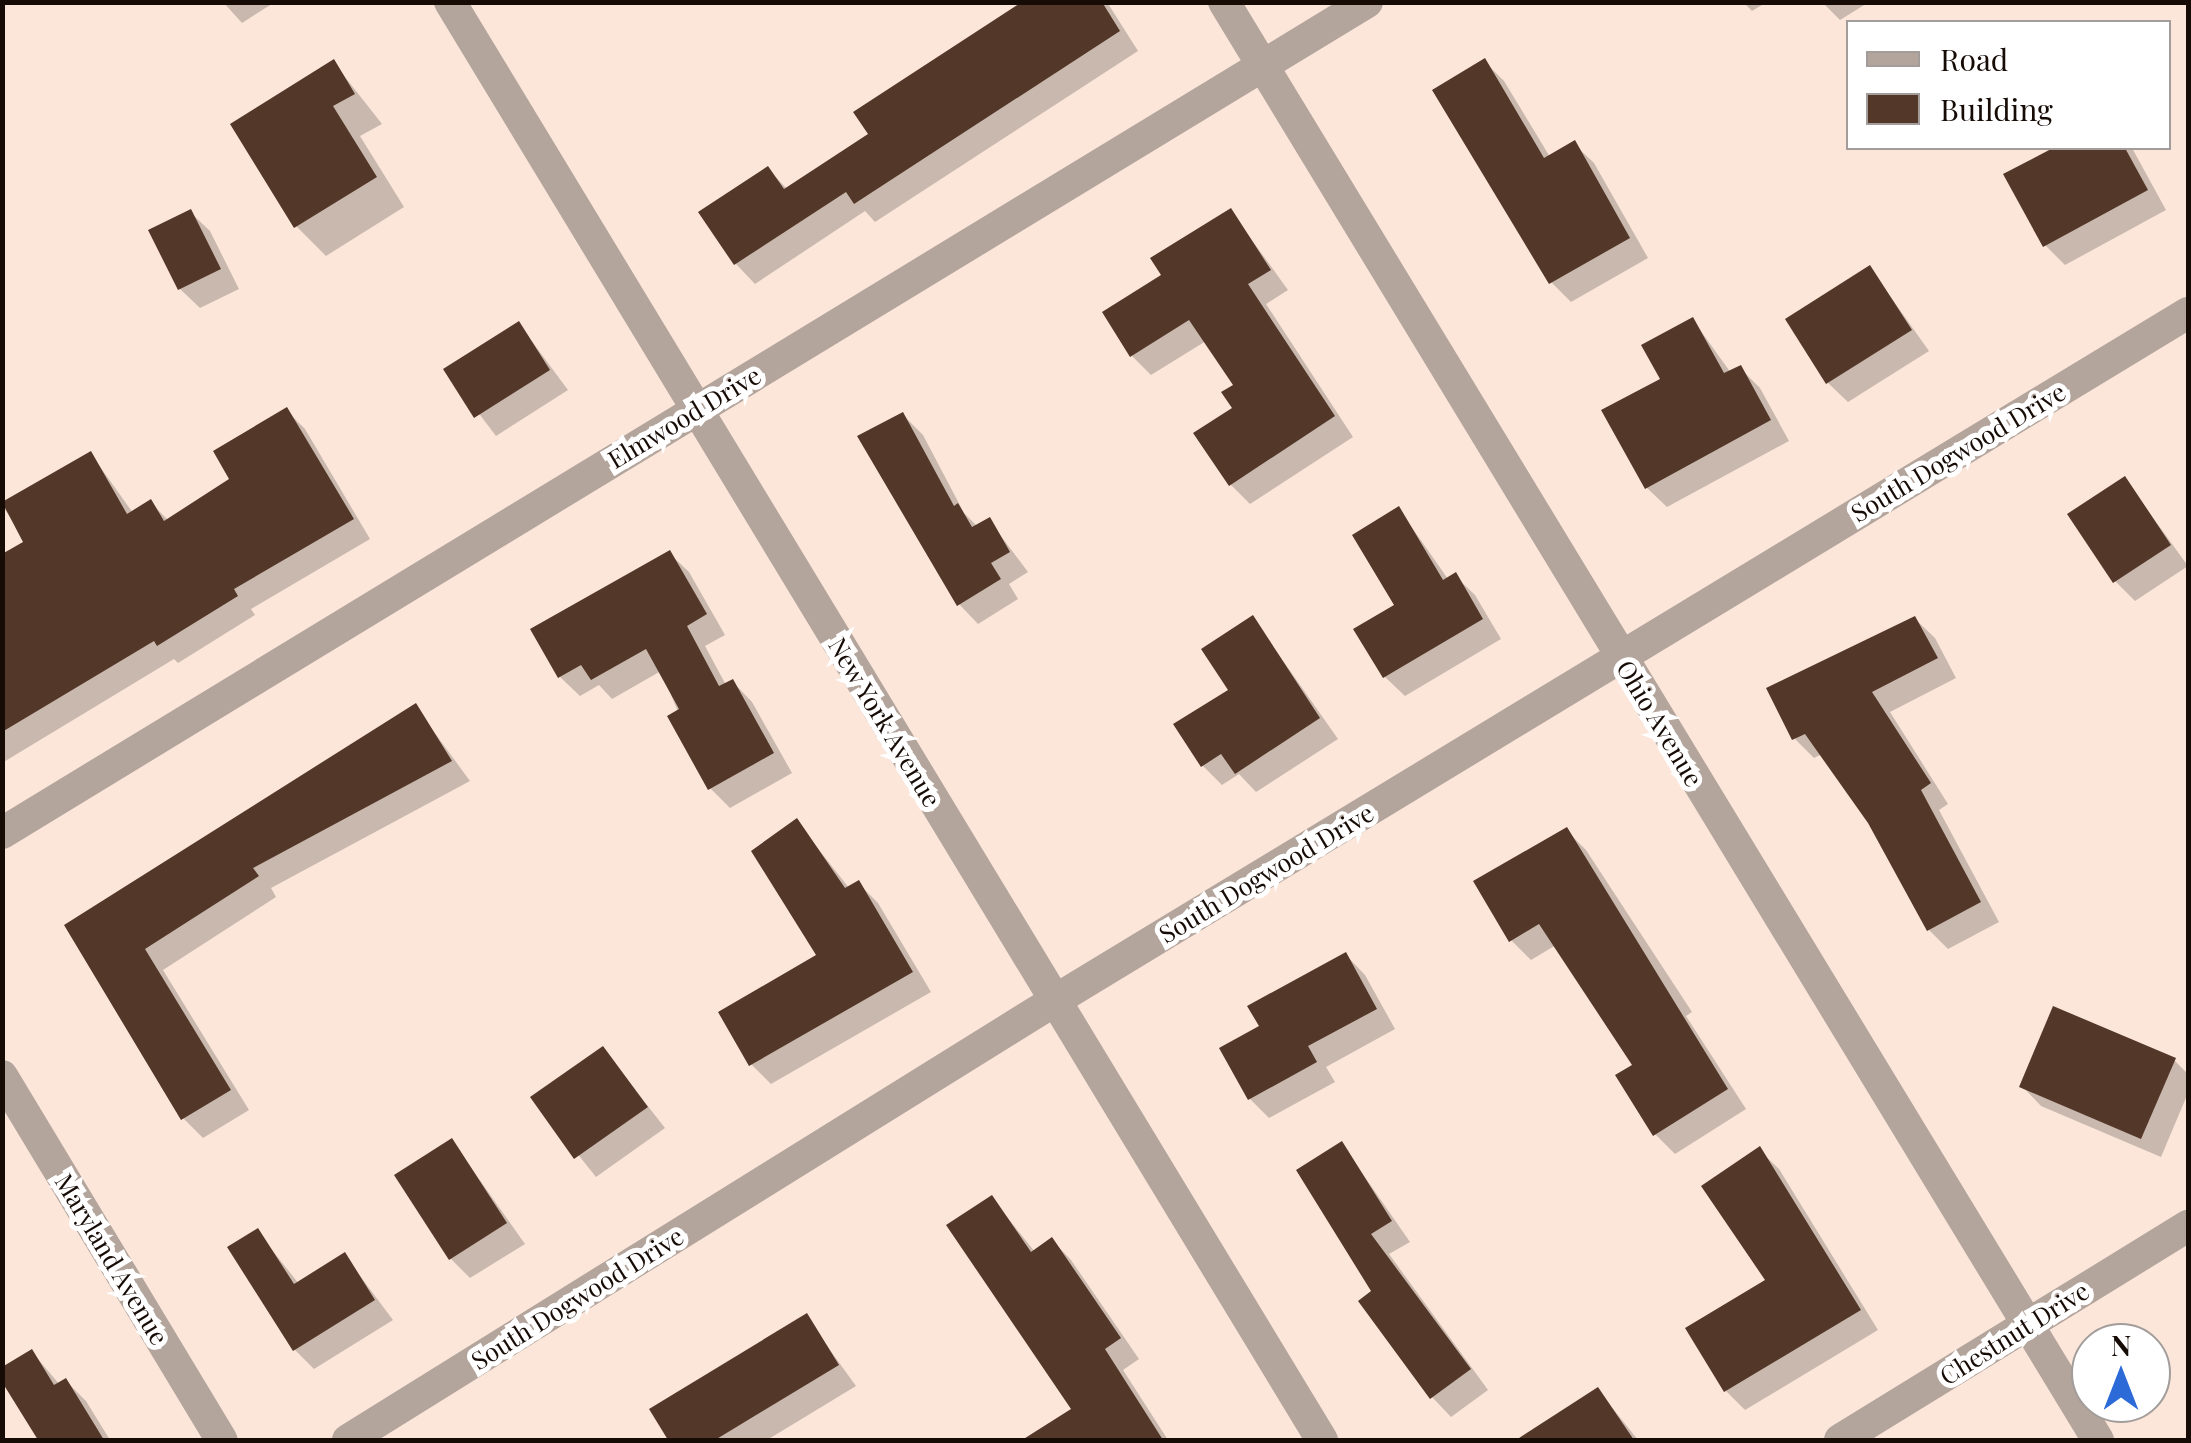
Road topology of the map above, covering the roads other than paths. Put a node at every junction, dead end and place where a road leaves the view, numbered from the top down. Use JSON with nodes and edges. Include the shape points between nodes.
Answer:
{"nodes":[{"id":1,"x":450,"y":2,"type":"edge"},
{"id":2,"x":1224,"y":2,"type":"edge"},
{"id":3,"x":1368,"y":2,"type":"edge"},
{"id":4,"x":1263,"y":66,"type":"junction"},
{"id":5,"x":2188,"y":313,"type":"edge"},
{"id":6,"x":696,"y":410,"type":"junction"},
{"id":7,"x":1620,"y":658,"type":"junction"},
{"id":8,"x":2,"y":834,"type":"edge"},
{"id":9,"x":1054,"y":1001,"type":"junction"},
{"id":10,"x":2,"y":1076,"type":"edge"},
{"id":11,"x":2188,"y":1226,"type":"edge"},
{"id":12,"x":2028,"y":1324,"type":"junction"},
{"id":13,"x":222,"y":1440,"type":"edge"},
{"id":14,"x":348,"y":1440,"type":"edge"},
{"id":15,"x":1322,"y":1440,"type":"edge"},
{"id":16,"x":1840,"y":1440,"type":"edge"},
{"id":17,"x":2098,"y":1440,"type":"edge"}],
"edges":[{"from":1,"to":6,"type":"street","name":"New York Avenue"},
{"from":2,"to":4,"type":"street","name":"Ohio Avenue"},
{"from":3,"to":4,"type":"street","name":"Elmwood Drive"},
{"from":4,"to":6,"type":"street","name":"Elmwood Drive"},
{"from":4,"to":7,"type":"street","name":"Ohio Avenue"},
{"from":5,"to":7,"type":"street","name":"South Dogwood Drive"},
{"from":6,"to":8,"type":"street","name":"Elmwood Drive"},
{"from":6,"to":9,"type":"street","name":"New York Avenue"},
{"from":7,"to":9,"type":"street","name":"South Dogwood Drive"},
{"from":7,"to":12,"type":"street","name":"Ohio Avenue"},
{"from":9,"to":14,"type":"street","name":"South Dogwood Drive"},
{"from":9,"to":15,"type":"street","name":"New York Avenue"},
{"from":10,"to":13,"type":"street","name":"Maryland Avenue"},
{"from":11,"to":12,"type":"street","name":"Chestnut Drive"},
{"from":12,"to":16,"type":"street","name":"Chestnut Drive"},
{"from":12,"to":17,"type":"street","name":"Ohio Avenue"}]}
